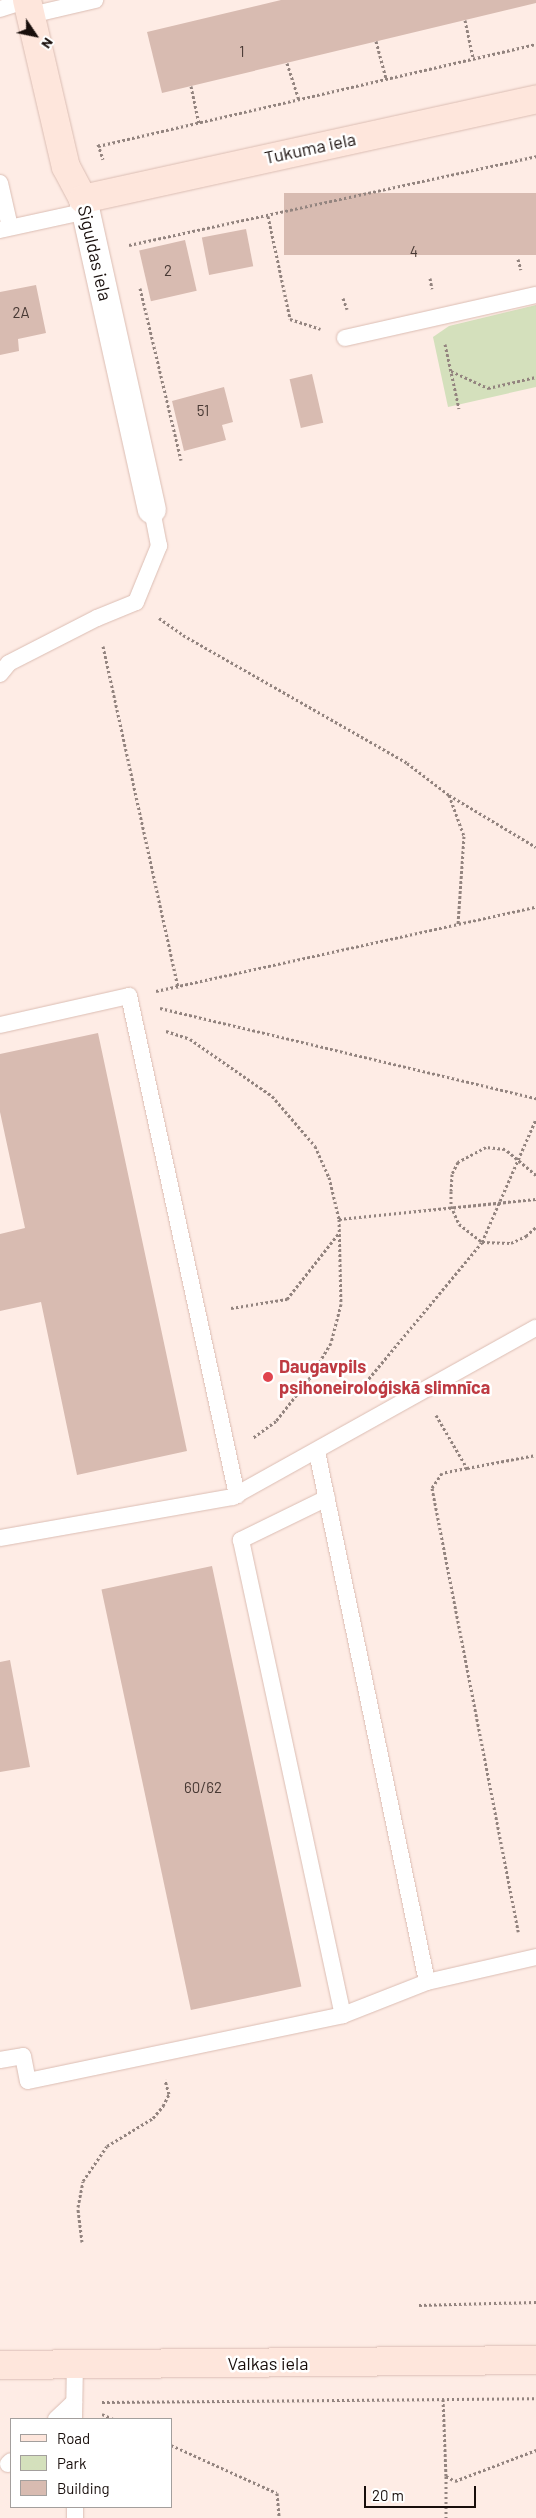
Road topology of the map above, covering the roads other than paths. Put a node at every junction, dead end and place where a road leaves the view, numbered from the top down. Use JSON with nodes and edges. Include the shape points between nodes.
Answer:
{"nodes":[{"id":1,"x":95,"y":0,"type":"edge"},
{"id":2,"x":28,"y":5,"type":"edge"},
{"id":3,"x":0,"y":9,"type":"edge"},
{"id":4,"x":536,"y":99,"type":"edge"},
{"id":5,"x":0,"y":183,"type":"edge"},
{"id":6,"x":85,"y":205,"type":"junction"},
{"id":7,"x":5,"y":228,"type":"edge"},
{"id":8,"x":536,"y":295,"type":"edge"},
{"id":9,"x":345,"y":338,"type":"road end"},
{"id":10,"x":152,"y":509,"type":"joint"},
{"id":11,"x":0,"y":674,"type":"edge"},
{"id":12,"x":0,"y":1025,"type":"edge"},
{"id":13,"x":536,"y":1328,"type":"edge"},
{"id":14,"x":317,"y":1452,"type":"junction"},
{"id":15,"x":237,"y":1496,"type":"junction"},
{"id":16,"x":327,"y":1498,"type":"junction"},
{"id":17,"x":0,"y":1538,"type":"edge"},
{"id":18,"x":530,"y":1958,"type":"edge"},
{"id":19,"x":427,"y":1982,"type":"junction"},
{"id":20,"x":343,"y":2015,"type":"junction"},
{"id":21,"x":0,"y":2060,"type":"edge"},
{"id":22,"x":536,"y":2360,"type":"edge"},
{"id":23,"x":75,"y":2362,"type":"junction"},
{"id":24,"x":0,"y":2365,"type":"edge"},
{"id":25,"x":74,"y":2402,"type":"junction"},
{"id":26,"x":57,"y":2418,"type":"edge"},
{"id":27,"x":74,"y":2418,"type":"edge"}],
"edges":[{"from":1,"to":2,"type":"lane"},
{"from":2,"to":3,"type":"lane"},
{"from":2,"to":6,"type":"street","name":"Siguldas iela","via":[[66,167]]},
{"from":4,"to":6,"type":"street","name":"Tukuma iela","via":[[116,190]]},
{"from":5,"to":7,"type":"lane"},
{"from":6,"to":7,"type":"lane"},
{"from":6,"to":10,"type":"street","name":"Siguldas iela"},
{"from":8,"to":9,"type":"lane"},
{"from":10,"to":11,"type":"lane","via":[[159,546],[136,602],[97,618],[9,664]]},
{"from":12,"to":15,"type":"lane","via":[[129,998]]},
{"from":13,"to":14,"type":"lane"},
{"from":14,"to":15,"type":"lane"},
{"from":14,"to":16,"type":"lane"},
{"from":15,"to":17,"type":"lane"},
{"from":16,"to":19,"type":"lane"},
{"from":16,"to":20,"type":"lane","via":[[241,1540]]},
{"from":18,"to":19,"type":"lane"},
{"from":19,"to":20,"type":"lane"},
{"from":20,"to":21,"type":"lane","via":[[28,2081],[23,2056]]},
{"from":22,"to":23,"type":"street","name":"Valkas iela","via":[[298,2364]]},
{"from":23,"to":24,"type":"street","name":"Valkas iela"},
{"from":23,"to":25,"type":"lane"},
{"from":25,"to":26,"type":"lane"},
{"from":25,"to":27,"type":"lane"}]}
